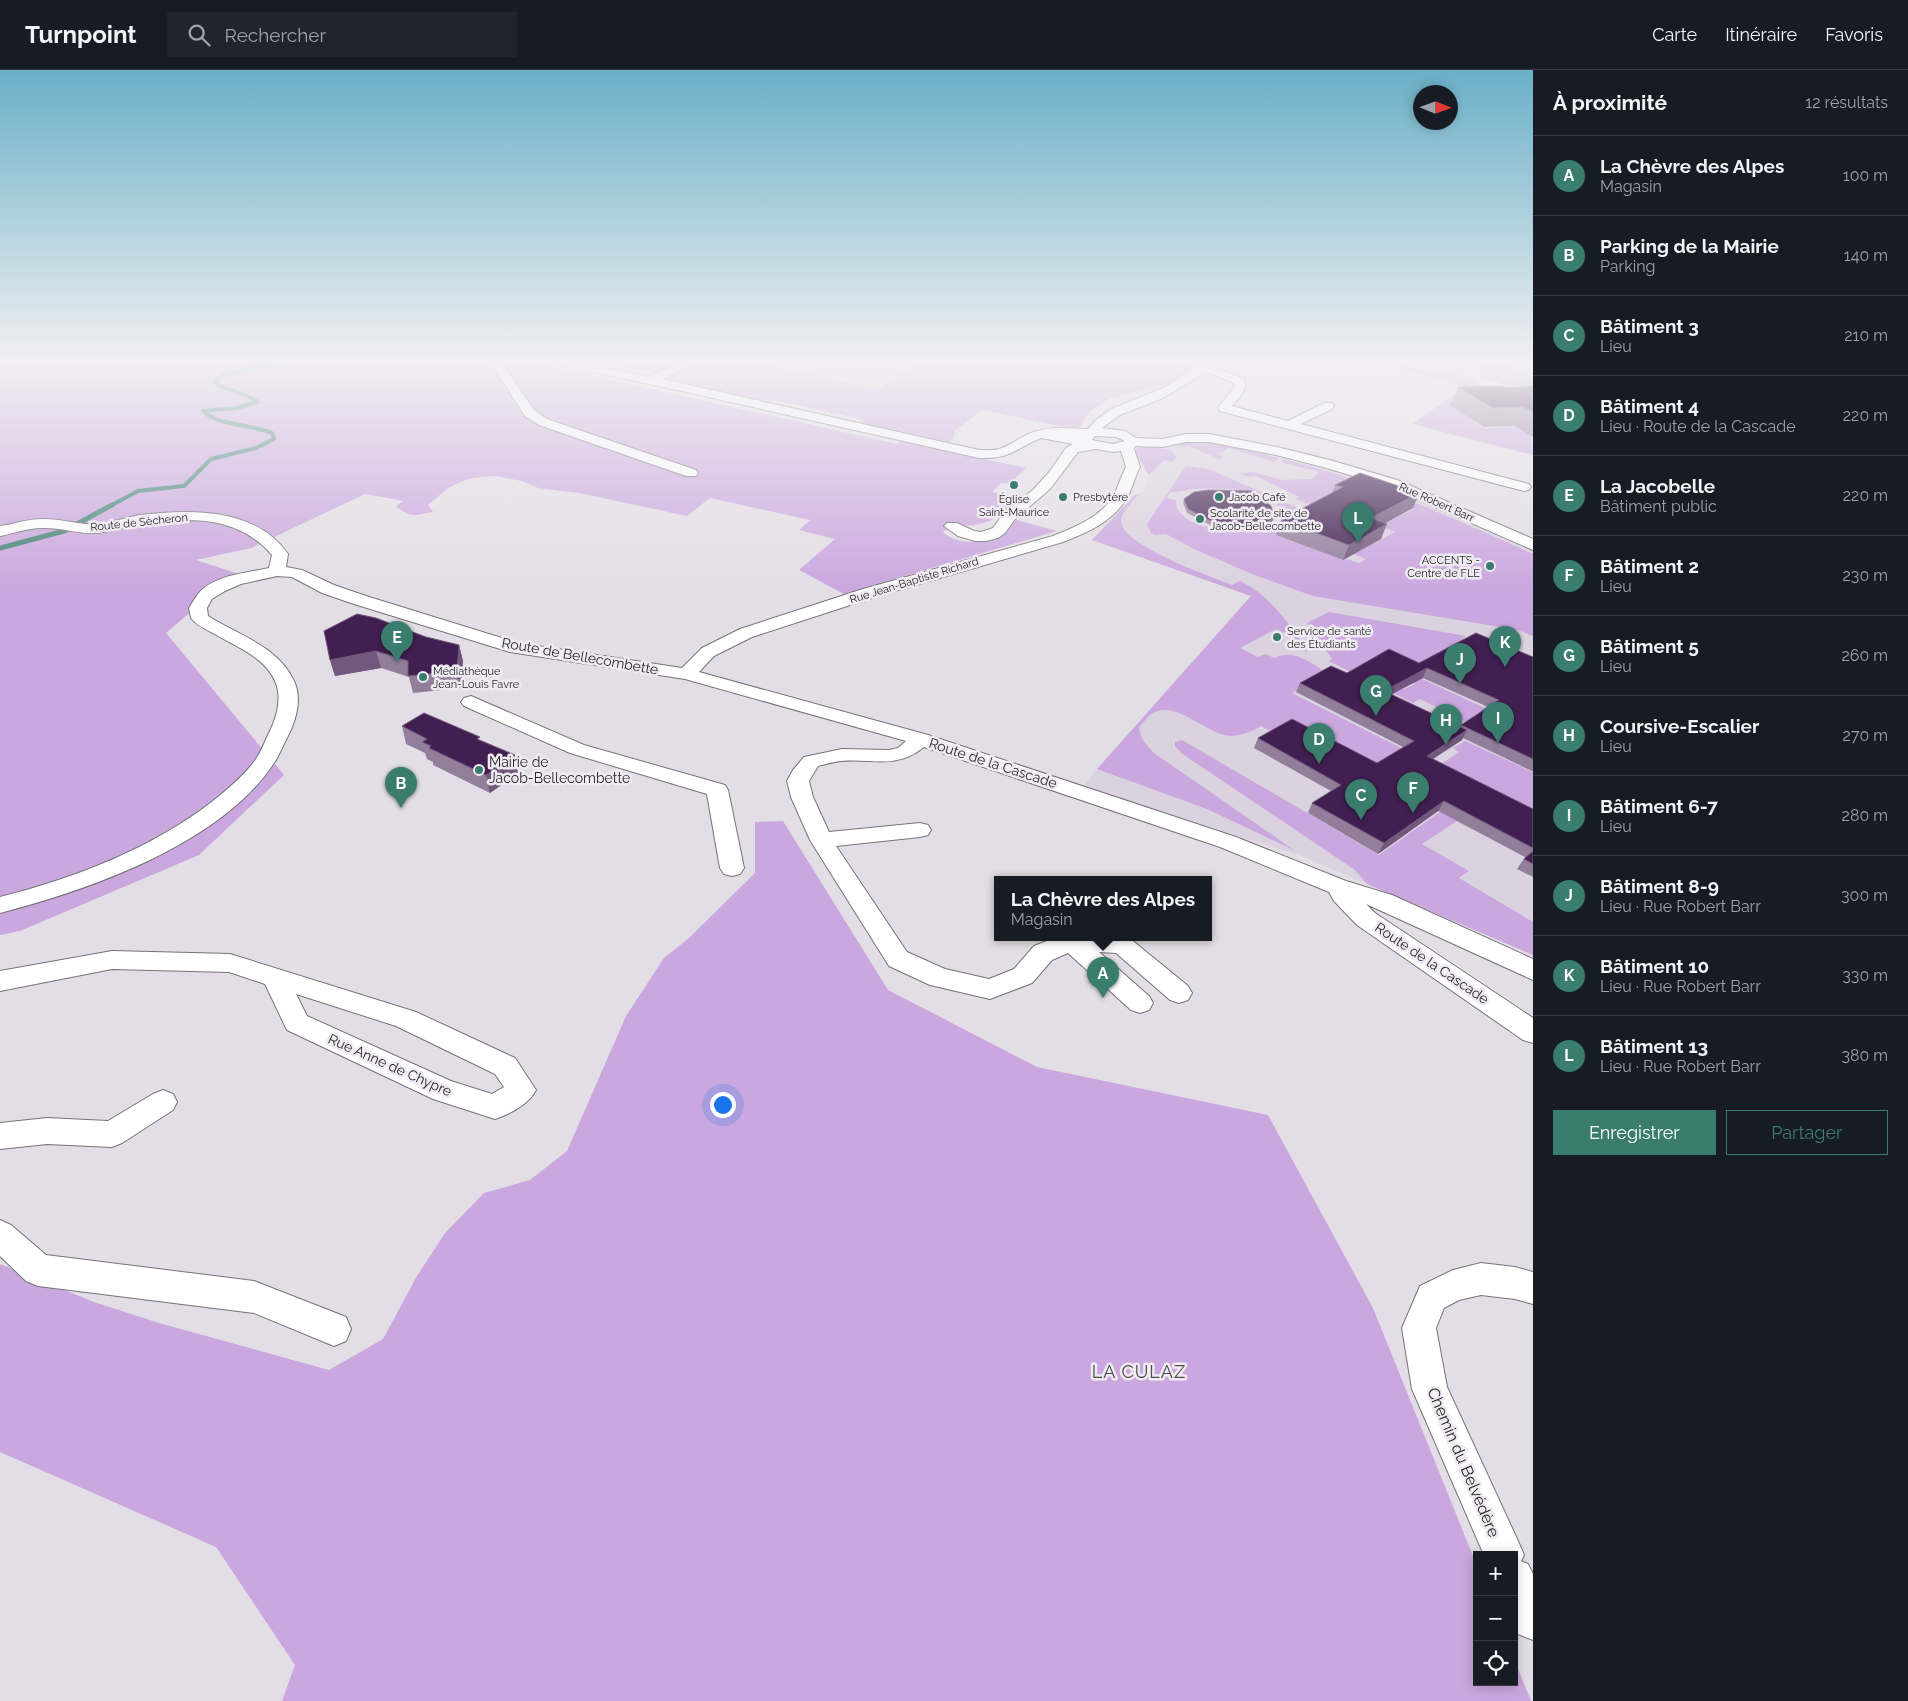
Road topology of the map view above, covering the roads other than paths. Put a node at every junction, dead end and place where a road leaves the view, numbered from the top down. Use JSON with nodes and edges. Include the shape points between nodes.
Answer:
{"nodes":[{"id":1,"x":583,"y":436,"type":"edge"},
{"id":2,"x":900,"y":436,"type":"edge"},
{"id":3,"x":1035,"y":436,"type":"edge"},
{"id":4,"x":1060,"y":436,"type":"edge"},
{"id":5,"x":1095,"y":436,"type":"edge"},
{"id":6,"x":1106,"y":436,"type":"edge"},
{"id":7,"x":1126,"y":436,"type":"edge"},
{"id":8,"x":1337,"y":436,"type":"edge"},
{"id":9,"x":1197,"y":437,"type":"joint"},
{"id":10,"x":1094,"y":440,"type":"junction"},
{"id":11,"x":1129,"y":444,"type":"junction"},
{"id":12,"x":691,"y":474,"type":"dead end"},
{"id":13,"x":1128,"y":474,"type":"junction"},
{"id":14,"x":1524,"y":487,"type":"dead end"},
{"id":15,"x":952,"y":526,"type":"dead end"},
{"id":16,"x":0,"y":531,"type":"edge"},
{"id":17,"x":1533,"y":545,"type":"edge"},
{"id":18,"x":277,"y":572,"type":"junction"},
{"id":19,"x":686,"y":674,"type":"junction"},
{"id":20,"x":471,"y":702,"type":"dead end"},
{"id":21,"x":922,"y":739,"type":"junction"},
{"id":22,"x":920,"y":830,"type":"dead end"},
{"id":23,"x":821,"y":840,"type":"junction"},
{"id":24,"x":732,"y":868,"type":"dead end"},
{"id":25,"x":1338,"y":887,"type":"junction"},
{"id":26,"x":0,"y":905,"type":"edge"},
{"id":27,"x":1071,"y":941,"type":"junction"},
{"id":28,"x":1533,"y":970,"type":"edge"},
{"id":29,"x":276,"y":979,"type":"junction"},
{"id":30,"x":0,"y":981,"type":"edge"},
{"id":31,"x":1179,"y":993,"type":"dead end"},
{"id":32,"x":1140,"y":1003,"type":"dead end"},
{"id":33,"x":1533,"y":1032,"type":"edge"},
{"id":34,"x":163,"y":1102,"type":"dead end"},
{"id":35,"x":0,"y":1136,"type":"edge"},
{"id":36,"x":0,"y":1235,"type":"edge"},
{"id":37,"x":1533,"y":1288,"type":"edge"},
{"id":38,"x":334,"y":1329,"type":"dead end"},
{"id":39,"x":1502,"y":1551,"type":"edge"},
{"id":40,"x":1518,"y":1587,"type":"edge"},
{"id":41,"x":1533,"y":1619,"type":"edge"}],
"edges":[{"from":1,"to":12,"type":"street"},
{"from":2,"to":3,"type":"street","via":[[996,455],[1008,452]]},
{"from":4,"to":10,"type":"street"},
{"from":5,"to":10,"type":"street"},
{"from":6,"to":10,"type":"street"},
{"from":7,"to":11,"type":"street"},
{"from":8,"to":14,"type":"street"},
{"from":9,"to":11,"type":"street","name":"Rue Robert Barr"},
{"from":9,"to":17,"type":"street","name":"Rue Robert Barr","via":[[1277,451],[1392,482]]},
{"from":10,"to":11,"type":"street","name":"Rue Robert Barr","via":[[1112,448]]},
{"from":10,"to":13,"type":"street","via":[[1118,456]]},
{"from":10,"to":15,"type":"street","via":[[1070,451],[1053,476],[1026,505],[1007,518],[998,531],[974,537]]},
{"from":11,"to":13,"type":"street","name":"Rue Jean-Baptiste Richard","via":[[1127,452],[1133,460],[1133,467]]},
{"from":13,"to":19,"type":"street","name":"Rue Jean-Baptiste Richard","via":[[1111,509],[1077,531],[746,633],[708,652]]},
{"from":16,"to":18,"type":"street","name":"Route de Sècheron","via":[[42,523],[98,528],[180,516],[212,518],[253,529],[272,543],[280,554]]},
{"from":18,"to":19,"type":"street","name":"Route de Bellecombette","via":[[296,573],[360,600],[516,648]]},
{"from":18,"to":26,"type":"street","name":"Route de Bellecombette","via":[[256,574],[219,587],[206,596],[198,608],[200,618],[257,651],[279,671],[285,682],[288,699],[280,737],[257,772],[217,809],[157,847],[80,881]]},
{"from":19,"to":21,"type":"street","name":"Route de la Cascade"},
{"from":20,"to":24,"type":"street","via":[[578,750],[717,790]]},
{"from":21,"to":23,"type":"street","via":[[905,752],[889,756],[842,755],[811,761],[798,781]]},
{"from":21,"to":25,"type":"street","name":"Route de la Cascade","via":[[1228,842]]},
{"from":22,"to":23,"type":"street"},
{"from":23,"to":27,"type":"street","via":[[898,959],[939,978],[990,989],[1023,976],[1042,953]]},
{"from":25,"to":28,"type":"street","name":"Route de la Cascade","via":[[1383,901]]},
{"from":25,"to":33,"type":"street","name":"Route de la Cascade","via":[[1366,919]]},
{"from":27,"to":31,"type":"street","via":[[1122,944]]},
{"from":27,"to":32,"type":"street"},
{"from":29,"to":29,"type":"street","name":"Rue Anne de Chypre","via":[[297,1023],[443,1091],[495,1106],[522,1090],[505,1066],[406,1019]]},
{"from":29,"to":30,"type":"street","name":"Rue Anne de Chypre","via":[[230,963],[112,960]]},
{"from":34,"to":35,"type":"street","via":[[112,1134],[47,1131]]},
{"from":36,"to":38,"type":"street","via":[[38,1270],[254,1297]]},
{"from":37,"to":39,"type":"street","name":"Chemin du Belvédère","via":[[1481,1279],[1453,1286],[1432,1297],[1419,1328],[1430,1389]]},
{"from":40,"to":41,"type":"street"}]}
